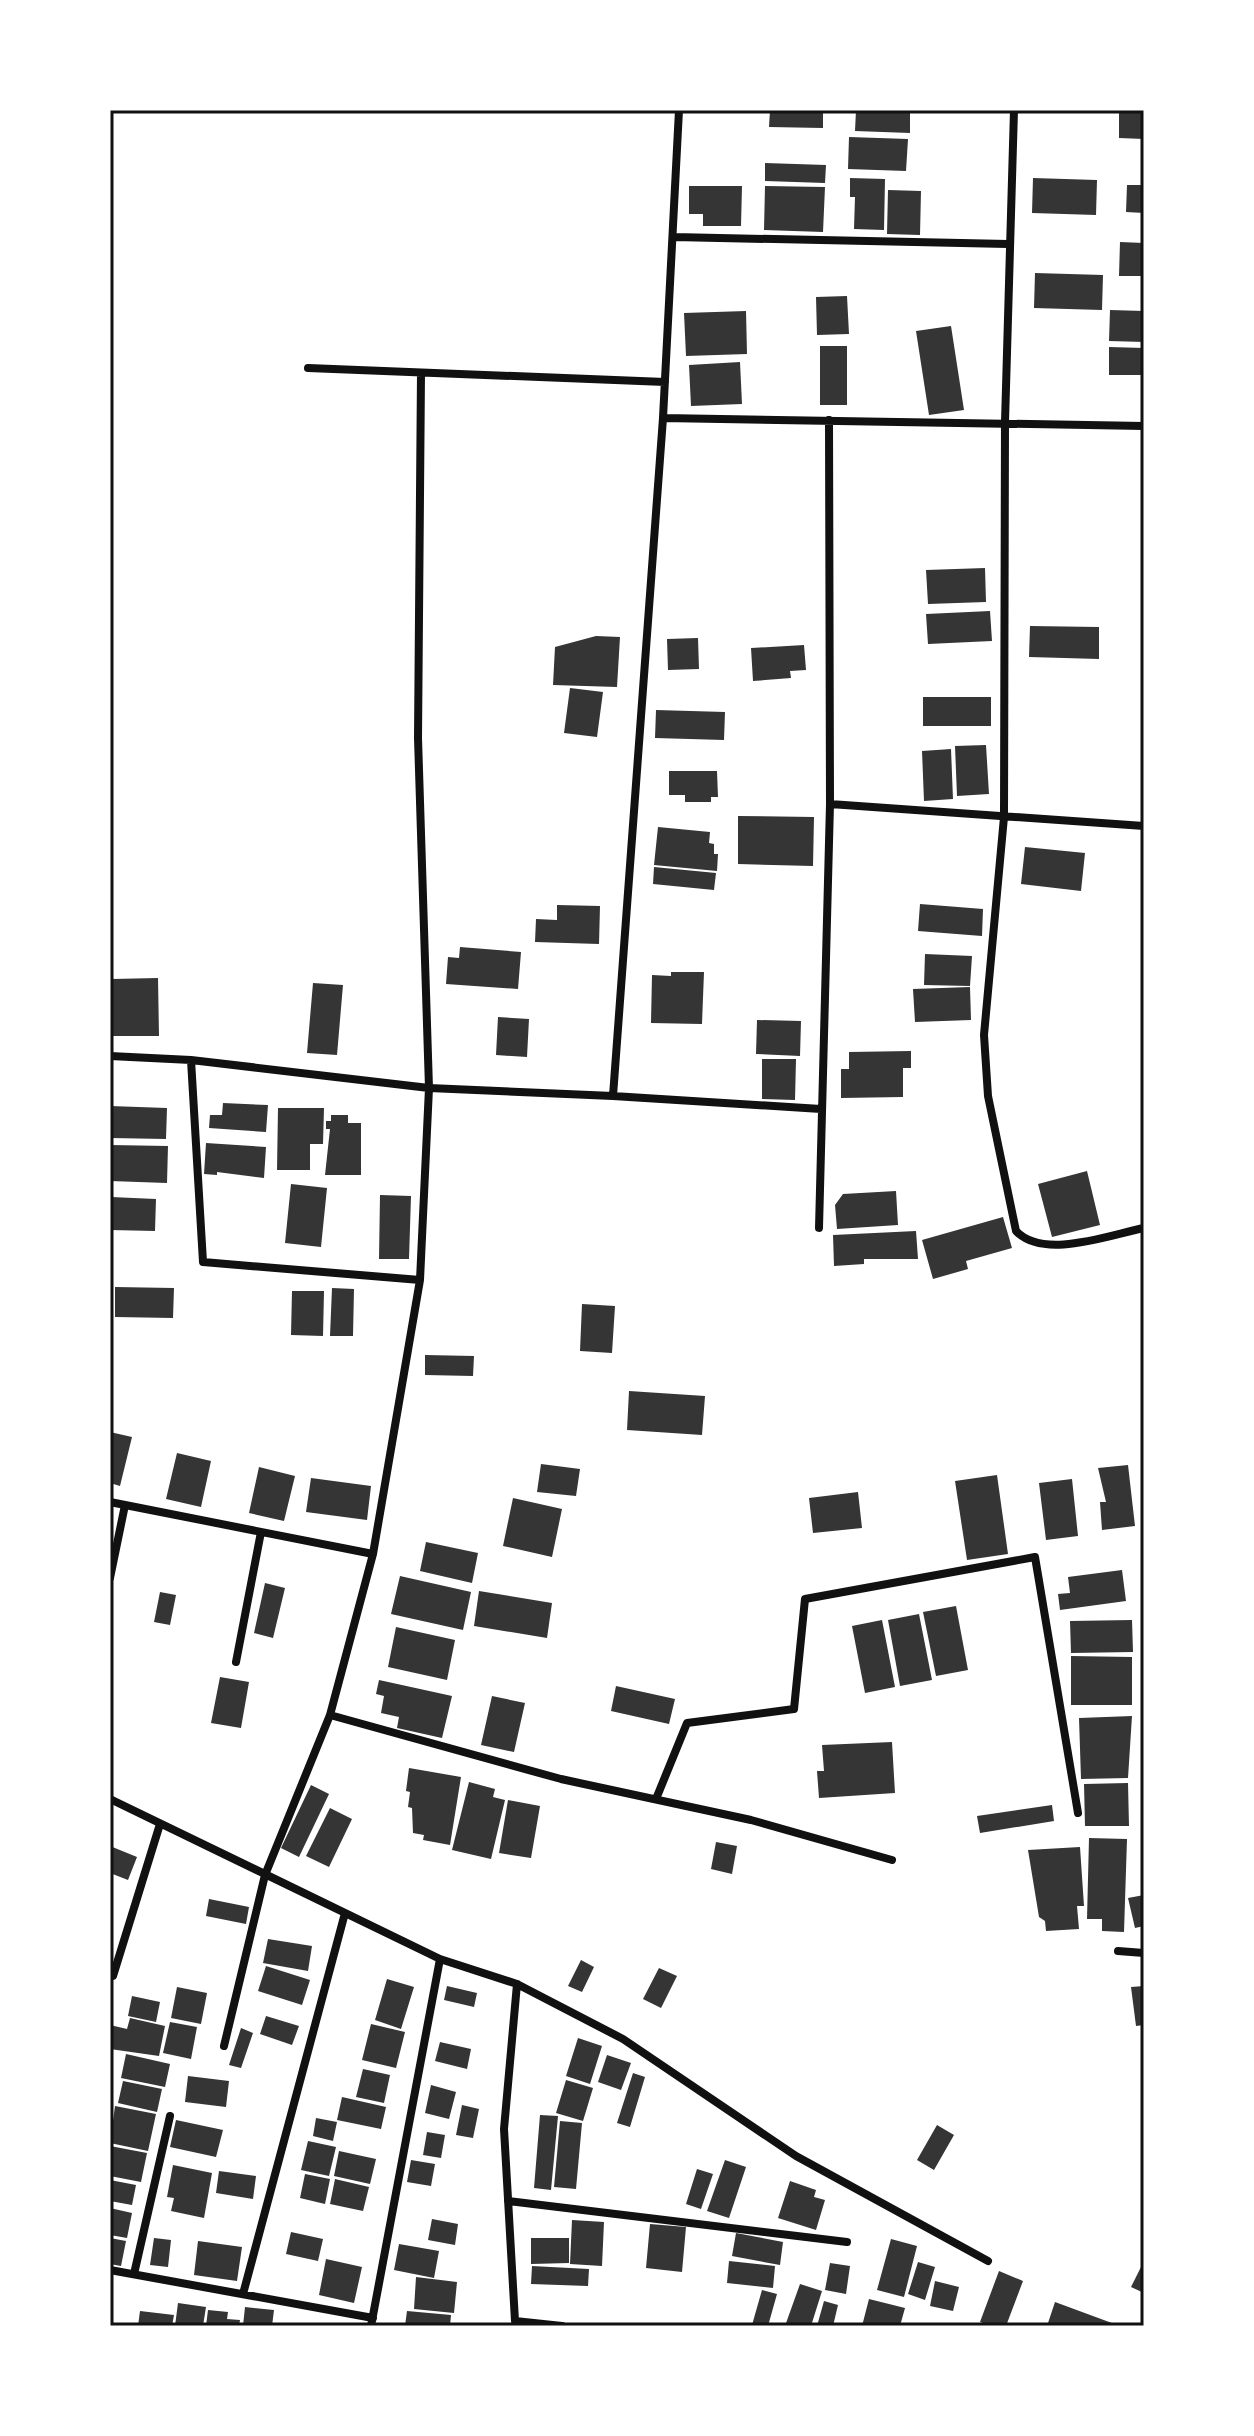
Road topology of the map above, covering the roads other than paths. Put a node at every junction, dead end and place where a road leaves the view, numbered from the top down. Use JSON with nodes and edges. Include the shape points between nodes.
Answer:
{"nodes":[{"id":1,"x":679,"y":110,"type":"edge"},
{"id":2,"x":1014,"y":110,"type":"edge"},
{"id":3,"x":674,"y":237,"type":"junction"},
{"id":4,"x":1008,"y":244,"type":"junction"},
{"id":5,"x":308,"y":368,"type":"dead end"},
{"id":6,"x":421,"y":373,"type":"junction"},
{"id":7,"x":665,"y":382,"type":"junction"},
{"id":8,"x":663,"y":418,"type":"junction"},
{"id":9,"x":829,"y":420,"type":"junction"},
{"id":10,"x":1005,"y":422,"type":"junction"},
{"id":11,"x":1144,"y":426,"type":"edge"},
{"id":12,"x":830,"y":804,"type":"junction"},
{"id":13,"x":1004,"y":817,"type":"junction"},
{"id":14,"x":1144,"y":826,"type":"edge"},
{"id":15,"x":110,"y":1056,"type":"edge"},
{"id":16,"x":191,"y":1060,"type":"junction"},
{"id":17,"x":429,"y":1088,"type":"junction"},
{"id":18,"x":613,"y":1096,"type":"junction"},
{"id":19,"x":821,"y":1109,"type":"junction"},
{"id":20,"x":819,"y":1228,"type":"dead end"},
{"id":21,"x":1144,"y":1228,"type":"edge"},
{"id":22,"x":420,"y":1280,"type":"junction"},
{"id":23,"x":110,"y":1502,"type":"edge"},
{"id":24,"x":125,"y":1505,"type":"junction"},
{"id":25,"x":261,"y":1532,"type":"junction"},
{"id":26,"x":373,"y":1554,"type":"junction"},
{"id":27,"x":110,"y":1578,"type":"edge"},
{"id":28,"x":236,"y":1662,"type":"dead end"},
{"id":29,"x":330,"y":1715,"type":"junction"},
{"id":30,"x":110,"y":1799,"type":"edge"},
{"id":31,"x":656,"y":1799,"type":"junction"},
{"id":32,"x":1078,"y":1813,"type":"dead end"},
{"id":33,"x":160,"y":1824,"type":"junction"},
{"id":34,"x":892,"y":1860,"type":"dead end"},
{"id":35,"x":265,"y":1875,"type":"junction"},
{"id":36,"x":345,"y":1913,"type":"junction"},
{"id":37,"x":1118,"y":1951,"type":"dead end"},
{"id":38,"x":1144,"y":1953,"type":"edge"},
{"id":39,"x":440,"y":1959,"type":"junction"},
{"id":40,"x":113,"y":1976,"type":"dead end"},
{"id":41,"x":517,"y":1984,"type":"junction"},
{"id":42,"x":224,"y":2046,"type":"dead end"},
{"id":43,"x":170,"y":2116,"type":"dead end"},
{"id":44,"x":508,"y":2201,"type":"junction"},
{"id":45,"x":847,"y":2242,"type":"dead end"},
{"id":46,"x":988,"y":2261,"type":"dead end"},
{"id":47,"x":110,"y":2270,"type":"edge"},
{"id":48,"x":134,"y":2274,"type":"junction"},
{"id":49,"x":243,"y":2294,"type":"junction"},
{"id":50,"x":372,"y":2322,"type":"edge"},
{"id":51,"x":515,"y":2324,"type":"edge"},
{"id":52,"x":562,"y":2326,"type":"edge"}],
"edges":[{"from":1,"to":3,"type":"street"},
{"from":2,"to":4,"type":"street"},
{"from":3,"to":4,"type":"street"},
{"from":3,"to":7,"type":"street"},
{"from":4,"to":10,"type":"street"},
{"from":5,"to":6,"type":"street"},
{"from":6,"to":7,"type":"street"},
{"from":6,"to":17,"type":"street","via":[[418,738]]},
{"from":7,"to":8,"type":"street"},
{"from":8,"to":9,"type":"street"},
{"from":8,"to":18,"type":"street"},
{"from":9,"to":10,"type":"street"},
{"from":9,"to":12,"type":"street"},
{"from":10,"to":11,"type":"street"},
{"from":10,"to":13,"type":"street"},
{"from":12,"to":13,"type":"street"},
{"from":12,"to":19,"type":"street"},
{"from":13,"to":14,"type":"street"},
{"from":13,"to":21,"type":"street","via":[[984,1035],[988,1096],[1016,1231],[1024,1240],[1047,1247]]},
{"from":15,"to":16,"type":"street"},
{"from":16,"to":17,"type":"street"},
{"from":16,"to":22,"type":"street","via":[[203,1262]]},
{"from":17,"to":18,"type":"street"},
{"from":17,"to":22,"type":"street"},
{"from":18,"to":19,"type":"street"},
{"from":19,"to":20,"type":"street"},
{"from":22,"to":26,"type":"street"},
{"from":23,"to":24,"type":"street"},
{"from":24,"to":25,"type":"street"},
{"from":24,"to":27,"type":"street"},
{"from":25,"to":26,"type":"street"},
{"from":25,"to":28,"type":"street"},
{"from":26,"to":29,"type":"street"},
{"from":29,"to":31,"type":"street","via":[[561,1779]]},
{"from":29,"to":35,"type":"street"},
{"from":30,"to":33,"type":"street"},
{"from":31,"to":32,"type":"street","via":[[687,1723],[794,1709],[805,1599],[1035,1557]]},
{"from":31,"to":34,"type":"street"},
{"from":33,"to":35,"type":"street"},
{"from":33,"to":40,"type":"street"},
{"from":35,"to":36,"type":"street"},
{"from":35,"to":42,"type":"street"},
{"from":36,"to":39,"type":"street"},
{"from":36,"to":49,"type":"street"},
{"from":37,"to":38,"type":"street"},
{"from":39,"to":41,"type":"street"},
{"from":39,"to":50,"type":"street"},
{"from":41,"to":44,"type":"street","via":[[504,2129]]},
{"from":41,"to":46,"type":"street","via":[[623,2039],[796,2156]]},
{"from":43,"to":48,"type":"street"},
{"from":44,"to":45,"type":"street"},
{"from":44,"to":51,"type":"street"},
{"from":47,"to":48,"type":"street"},
{"from":48,"to":49,"type":"street"},
{"from":49,"to":50,"type":"street"},
{"from":51,"to":52,"type":"street"}]}
